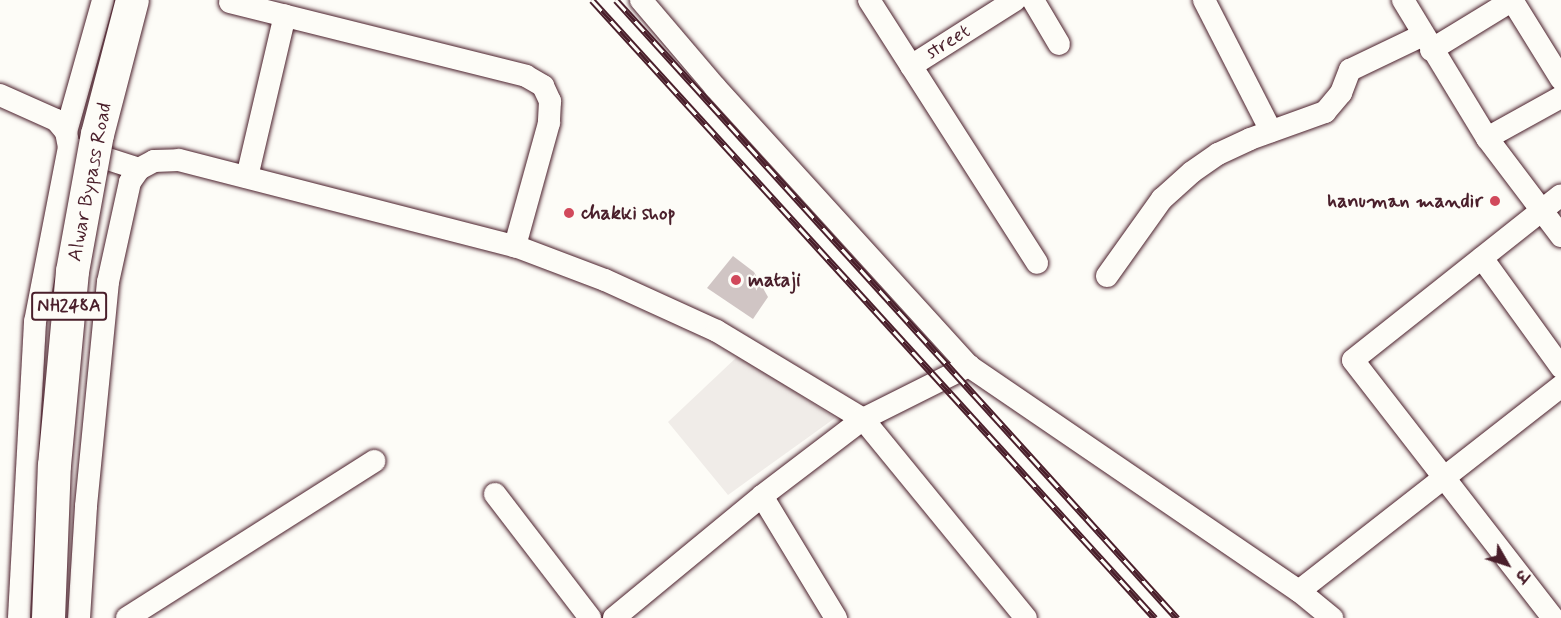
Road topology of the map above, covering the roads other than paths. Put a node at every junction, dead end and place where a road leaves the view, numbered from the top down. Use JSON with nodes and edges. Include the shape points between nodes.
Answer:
{"nodes":[{"id":1,"x":103,"y":0,"type":"edge"},
{"id":2,"x":132,"y":0,"type":"edge"},
{"id":3,"x":641,"y":0,"type":"edge"},
{"id":4,"x":869,"y":0,"type":"edge"},
{"id":5,"x":1015,"y":0,"type":"edge"},
{"id":6,"x":1033,"y":0,"type":"edge"},
{"id":7,"x":1204,"y":0,"type":"edge"},
{"id":8,"x":1403,"y":0,"type":"edge"},
{"id":9,"x":1513,"y":0,"type":"edge"},
{"id":10,"x":230,"y":2,"type":"dead end"},
{"id":11,"x":285,"y":15,"type":"junction"},
{"id":12,"x":1427,"y":42,"type":"junction"},
{"id":13,"x":1059,"y":44,"type":"dead end"},
{"id":14,"x":911,"y":66,"type":"junction"},
{"id":15,"x":1561,"y":79,"type":"edge"},
{"id":16,"x":0,"y":95,"type":"edge"},
{"id":17,"x":1561,"y":97,"type":"edge"},
{"id":18,"x":1271,"y":131,"type":"junction"},
{"id":19,"x":1487,"y":138,"type":"junction"},
{"id":20,"x":68,"y":140,"type":"junction"},
{"id":21,"x":139,"y":169,"type":"junction"},
{"id":22,"x":247,"y":177,"type":"junction"},
{"id":23,"x":1561,"y":195,"type":"edge"},
{"id":24,"x":1539,"y":212,"type":"junction"},
{"id":25,"x":1561,"y":236,"type":"edge"},
{"id":26,"x":515,"y":246,"type":"junction"},
{"id":27,"x":1482,"y":258,"type":"junction"},
{"id":28,"x":1037,"y":263,"type":"dead end"},
{"id":29,"x":1107,"y":276,"type":"dead end"},
{"id":30,"x":969,"y":366,"type":"junction"},
{"id":31,"x":1561,"y":367,"type":"edge"},
{"id":32,"x":1561,"y":386,"type":"edge"},
{"id":33,"x":863,"y":419,"type":"junction"},
{"id":34,"x":374,"y":461,"type":"dead end"},
{"id":35,"x":1444,"y":475,"type":"junction"},
{"id":36,"x":495,"y":494,"type":"dead end"},
{"id":37,"x":762,"y":496,"type":"junction"},
{"id":38,"x":1299,"y":591,"type":"junction"},
{"id":39,"x":19,"y":618,"type":"edge"},
{"id":40,"x":48,"y":618,"type":"edge"},
{"id":41,"x":79,"y":618,"type":"edge"},
{"id":42,"x":127,"y":618,"type":"edge"},
{"id":43,"x":590,"y":618,"type":"edge"},
{"id":44,"x":614,"y":618,"type":"edge"},
{"id":45,"x":836,"y":618,"type":"edge"},
{"id":46,"x":1026,"y":618,"type":"edge"},
{"id":47,"x":1332,"y":618,"type":"edge"},
{"id":48,"x":1553,"y":618,"type":"edge"}],
"edges":[{"from":1,"to":20,"type":"street"},
{"from":2,"to":40,"type":"highway","name":"Alwar Bypass Road","number":"NH248A","bridge":true,"via":[[97,134],[72,272],[54,465]]},
{"from":3,"to":30,"type":"street"},
{"from":4,"to":14,"type":"street"},
{"from":5,"to":14,"type":"street","name":"street"},
{"from":6,"to":13,"type":"street"},
{"from":7,"to":18,"type":"street"},
{"from":8,"to":12,"type":"street"},
{"from":9,"to":12,"type":"street"},
{"from":9,"to":15,"type":"street"},
{"from":10,"to":11,"type":"street"},
{"from":11,"to":22,"type":"street"},
{"from":11,"to":26,"type":"street","via":[[526,76],[543,86],[550,101],[549,123]]},
{"from":12,"to":18,"type":"street","via":[[1350,70],[1341,93],[1325,112]]},
{"from":12,"to":19,"type":"street"},
{"from":14,"to":28,"type":"street"},
{"from":16,"to":20,"type":"street","via":[[43,112]]},
{"from":17,"to":19,"type":"street"},
{"from":18,"to":29,"type":"street","via":[[1218,154],[1169,192]]},
{"from":19,"to":24,"type":"street"},
{"from":20,"to":21,"type":"street"},
{"from":20,"to":39,"type":"street","via":[[35,322]]},
{"from":21,"to":22,"type":"street","via":[[154,161],[179,160]]},
{"from":21,"to":41,"type":"street","via":[[130,182],[108,282]]},
{"from":22,"to":26,"type":"street"},
{"from":23,"to":24,"type":"street"},
{"from":24,"to":25,"type":"street"},
{"from":24,"to":27,"type":"street"},
{"from":26,"to":33,"type":"street","via":[[605,280],[717,331]]},
{"from":27,"to":31,"type":"street"},
{"from":27,"to":35,"type":"street","via":[[1353,360]]},
{"from":30,"to":33,"type":"street"},
{"from":30,"to":38,"type":"street"},
{"from":32,"to":35,"type":"street"},
{"from":33,"to":37,"type":"street"},
{"from":33,"to":46,"type":"street"},
{"from":34,"to":42,"type":"street"},
{"from":35,"to":38,"type":"street"},
{"from":35,"to":48,"type":"street"},
{"from":36,"to":43,"type":"street"},
{"from":37,"to":44,"type":"street"},
{"from":37,"to":45,"type":"street"},
{"from":38,"to":47,"type":"street"}]}
